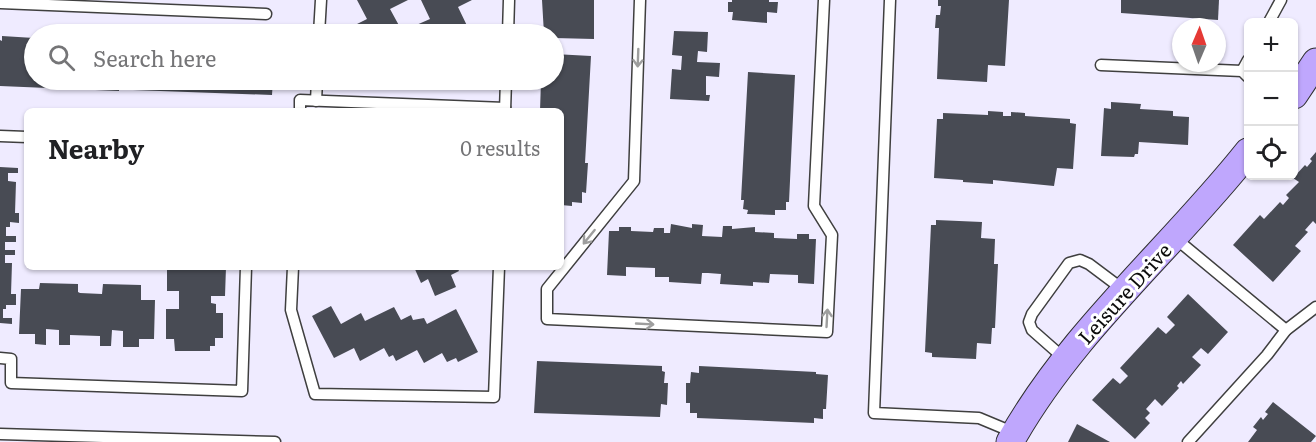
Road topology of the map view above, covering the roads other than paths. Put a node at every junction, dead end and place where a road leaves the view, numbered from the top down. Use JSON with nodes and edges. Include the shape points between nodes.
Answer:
{"nodes":[{"id":1,"x":321,"y":0,"type":"edge"},
{"id":2,"x":509,"y":0,"type":"edge"},
{"id":3,"x":640,"y":0,"type":"edge"},
{"id":4,"x":824,"y":0,"type":"edge"},
{"id":5,"x":891,"y":0,"type":"edge"},
{"id":6,"x":1281,"y":0,"type":"edge"},
{"id":7,"x":0,"y":3,"type":"edge"},
{"id":8,"x":152,"y":4,"type":"edge"},
{"id":9,"x":266,"y":14,"type":"dead end"},
{"id":10,"x":1271,"y":18,"type":"edge"},
{"id":11,"x":320,"y":24,"type":"edge"},
{"id":12,"x":508,"y":24,"type":"edge"},
{"id":13,"x":1316,"y":62,"type":"edge"},
{"id":14,"x":1101,"y":65,"type":"dead end"},
{"id":15,"x":1244,"y":74,"type":"edge"},
{"id":16,"x":1298,"y":88,"type":"edge"},
{"id":17,"x":317,"y":90,"type":"edge"},
{"id":18,"x":506,"y":90,"type":"edge"},
{"id":19,"x":316,"y":101,"type":"junction"},
{"id":20,"x":300,"y":108,"type":"edge"},
{"id":21,"x":463,"y":108,"type":"edge"},
{"id":22,"x":505,"y":108,"type":"edge"},
{"id":23,"x":0,"y":136,"type":"edge"},
{"id":24,"x":24,"y":137,"type":"edge"},
{"id":25,"x":1244,"y":157,"type":"edge"},
{"id":26,"x":1175,"y":238,"type":"junction"},
{"id":27,"x":564,"y":267,"type":"edge"},
{"id":28,"x":246,"y":270,"type":"edge"},
{"id":29,"x":293,"y":270,"type":"edge"},
{"id":30,"x":499,"y":270,"type":"edge"},
{"id":31,"x":562,"y":270,"type":"edge"},
{"id":32,"x":1125,"y":291,"type":"junction"},
{"id":33,"x":1316,"y":307,"type":"edge"},
{"id":34,"x":1286,"y":330,"type":"junction"},
{"id":35,"x":0,"y":358,"type":"edge"},
{"id":36,"x":1066,"y":360,"type":"junction"},
{"id":37,"x":0,"y":434,"type":"edge"},
{"id":38,"x":1013,"y":437,"type":"edge"},
{"id":39,"x":43,"y":438,"type":"edge"},
{"id":40,"x":171,"y":440,"type":"edge"},
{"id":41,"x":275,"y":442,"type":"edge"},
{"id":42,"x":1188,"y":442,"type":"edge"}],
"edges":[{"from":1,"to":11,"type":"lane"},
{"from":2,"to":12,"type":"lane"},
{"from":3,"to":27,"type":"lane","one_way":true,"via":[[634,181]]},
{"from":31,"to":4,"type":"lane","one_way":true,"via":[[547,288],[547,319],[826,332],[832,235],[814,206]]},
{"from":5,"to":38,"type":"lane","via":[[874,413],[979,418]]},
{"from":6,"to":10,"type":"lane"},
{"from":7,"to":8,"type":"lane"},
{"from":8,"to":9,"type":"lane"},
{"from":13,"to":16,"type":"street"},
{"from":14,"to":15,"type":"lane"},
{"from":17,"to":19,"type":"lane"},
{"from":18,"to":22,"type":"lane"},
{"from":19,"to":20,"type":"lane","via":[[300,100]]},
{"from":19,"to":21,"type":"lane"},
{"from":23,"to":24,"type":"lane"},
{"from":25,"to":26,"type":"street","name":"Leisure Drive"},
{"from":26,"to":32,"type":"street","name":"Leisure Drive"},
{"from":26,"to":34,"type":"lane"},
{"from":28,"to":35,"type":"lane","via":[[242,391],[11,382],[11,358]]},
{"from":29,"to":30,"type":"lane","via":[[291,310],[315,394],[494,397]]},
{"from":32,"to":36,"type":"street","name":"Leisure Drive"},
{"from":32,"to":36,"type":"lane","via":[[1089,264],[1080,260],[1070,263],[1029,322],[1032,330]]},
{"from":33,"to":34,"type":"lane"},
{"from":34,"to":42,"type":"lane"},
{"from":36,"to":38,"type":"street","name":"Leisure Drive"},
{"from":37,"to":39,"type":"lane"},
{"from":39,"to":40,"type":"lane"},
{"from":40,"to":41,"type":"lane"}]}
